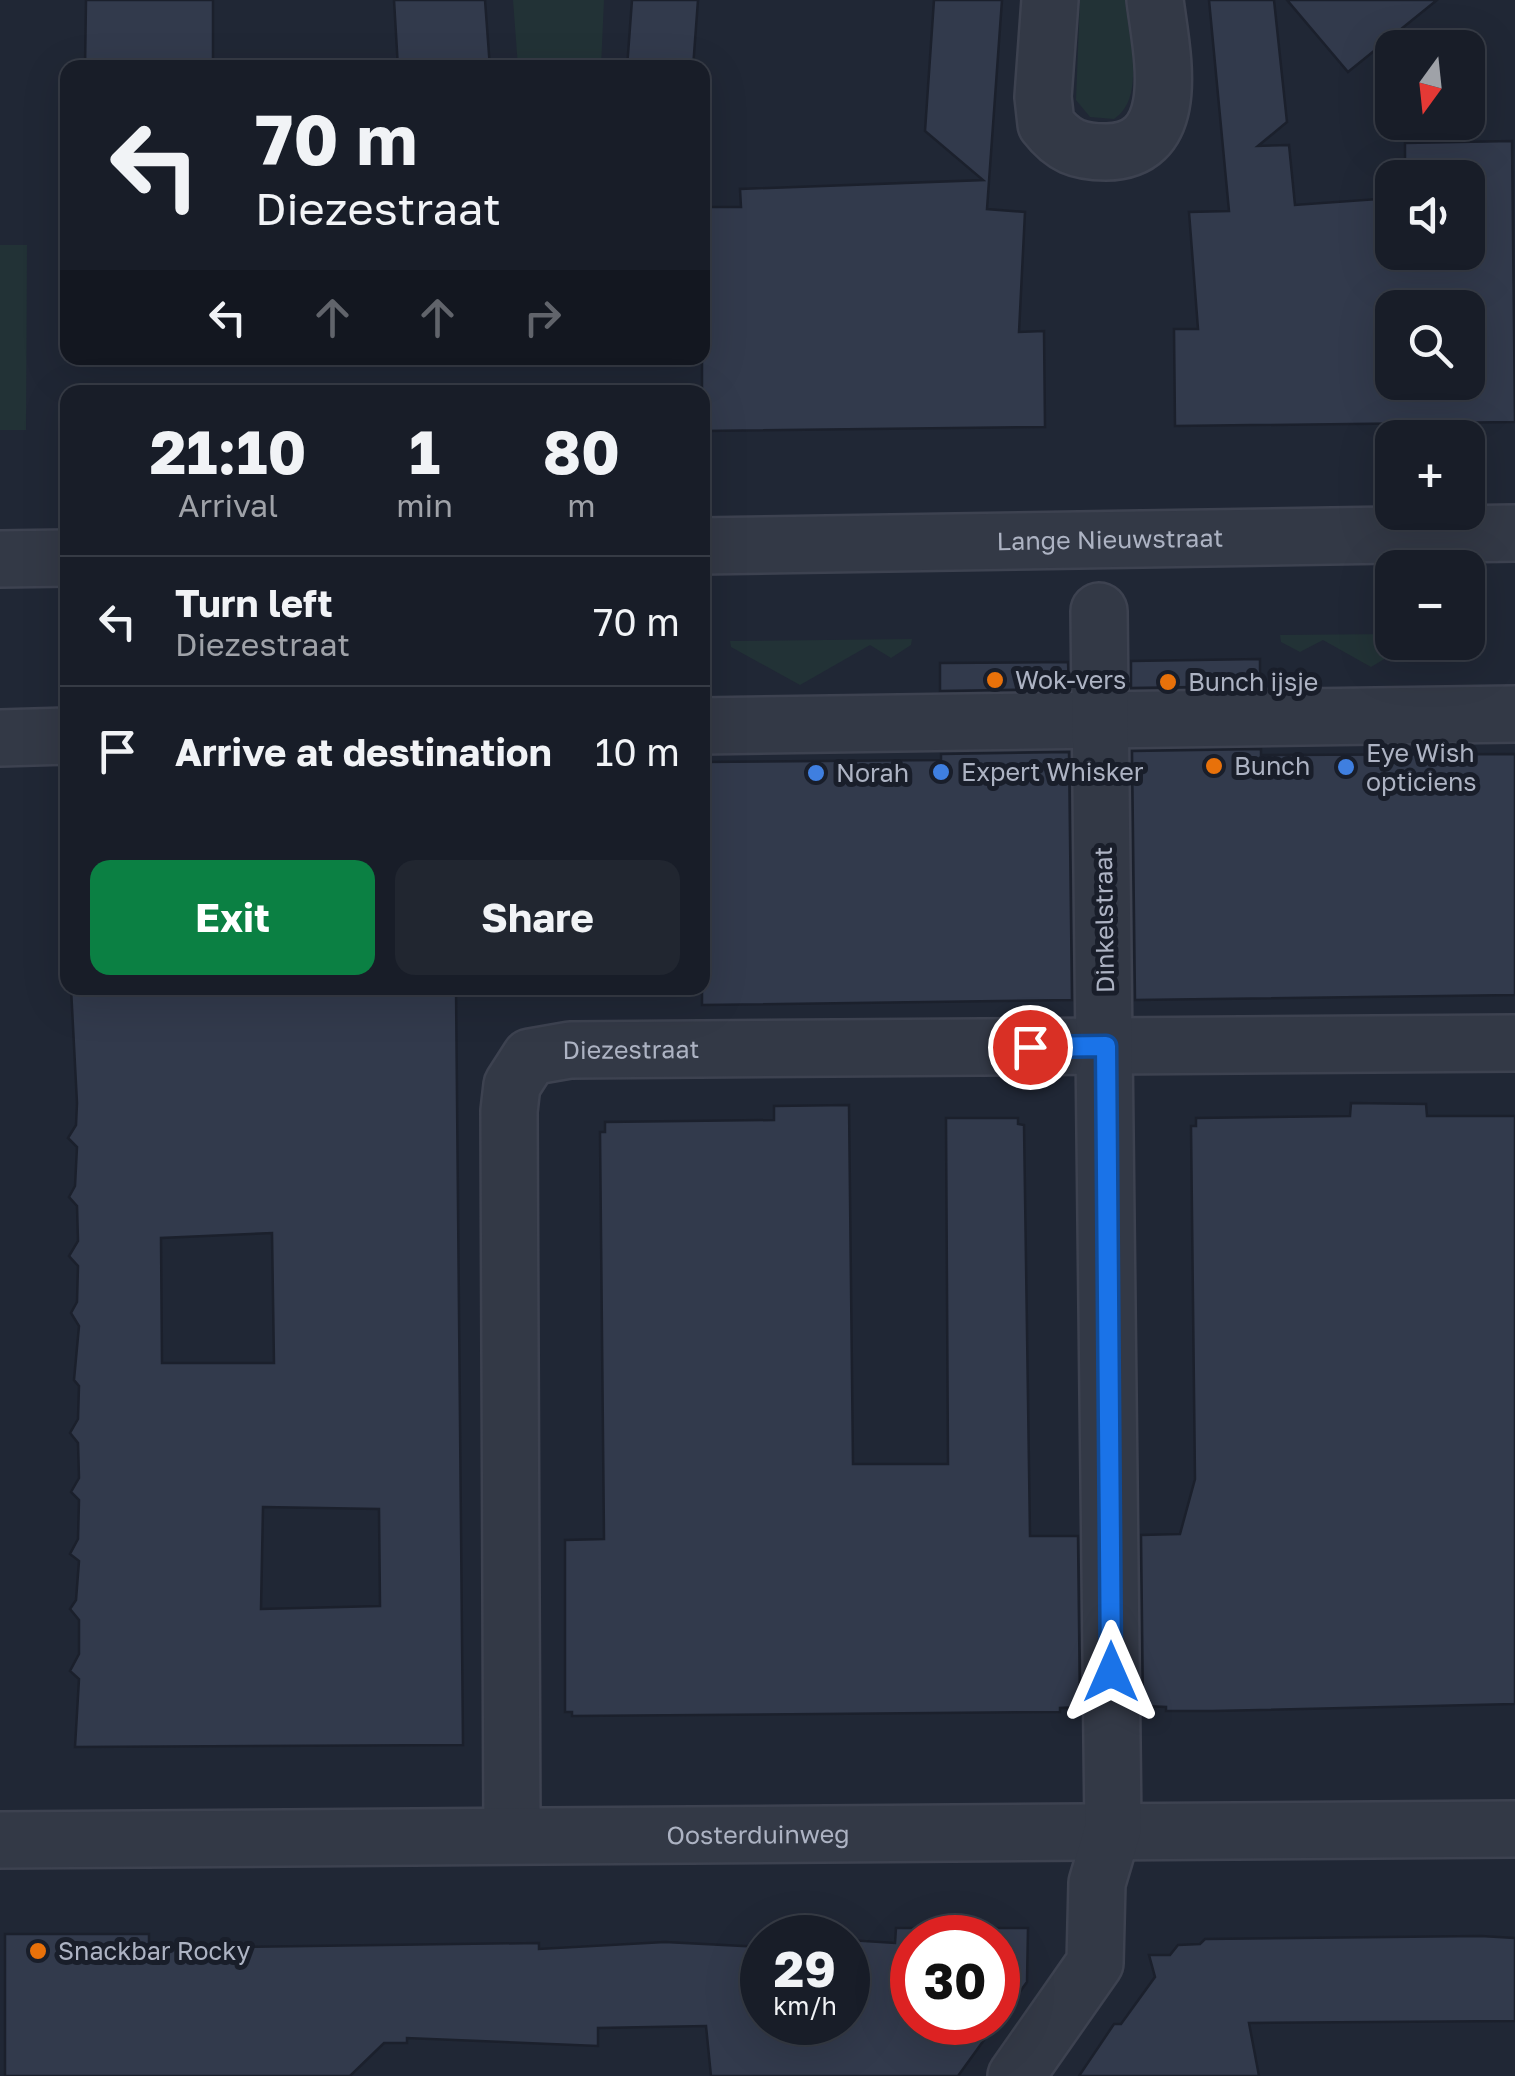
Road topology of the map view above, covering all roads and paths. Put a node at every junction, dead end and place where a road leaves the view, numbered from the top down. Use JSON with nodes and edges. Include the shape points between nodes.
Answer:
{"nodes":[{"id":1,"x":1050,"y":0,"type":"edge"},
{"id":2,"x":1156,"y":0,"type":"edge"},
{"id":3,"x":1515,"y":533,"type":"edge"},
{"id":4,"x":710,"y":546,"type":"edge"},
{"id":5,"x":0,"y":558,"type":"edge"},
{"id":6,"x":60,"y":558,"type":"edge"},
{"id":7,"x":1100,"y":611,"type":"dead end"},
{"id":8,"x":1515,"y":714,"type":"edge"},
{"id":9,"x":1100,"y":719,"type":"junction"},
{"id":10,"x":710,"y":726,"type":"edge"},
{"id":11,"x":60,"y":736,"type":"edge"},
{"id":12,"x":0,"y":738,"type":"edge"},
{"id":13,"x":1515,"y":1044,"type":"edge"},
{"id":14,"x":1106,"y":1046,"type":"junction"},
{"id":15,"x":1112,"y":1829,"type":"junction"},
{"id":16,"x":1515,"y":1829,"type":"edge"},
{"id":17,"x":512,"y":1835,"type":"junction"},
{"id":18,"x":0,"y":1840,"type":"edge"},
{"id":19,"x":1016,"y":2076,"type":"edge"}],
"edges":[{"from":1,"to":2,"type":"street","via":[[1046,124],[1073,149],[1107,152],[1143,138],[1160,118],[1165,88]]},
{"from":3,"to":4,"type":"street","name":"Lange Nieuwstraat"},
{"from":5,"to":6,"type":"street"},
{"from":7,"to":9,"type":"street","name":"Dinkelstraat"},
{"from":8,"to":9,"type":"street"},
{"from":9,"to":10,"type":"street"},
{"from":9,"to":14,"type":"street","name":"Dinkelstraat"},
{"from":11,"to":12,"type":"street"},
{"from":13,"to":14,"type":"street","name":"Diezestraat"},
{"from":14,"to":15,"type":"street","name":"Dinkelstraat"},
{"from":14,"to":17,"type":"street","name":"Diezestraat","via":[[570,1050],[530,1057],[520,1068],[509,1111]]},
{"from":15,"to":16,"type":"street","name":"Oosterduinweg"},
{"from":15,"to":17,"type":"street","name":"Oosterduinweg"},
{"from":15,"to":19,"type":"street","name":"Dinkelstraat","via":[[1097,1883],[1095,1963]]},
{"from":17,"to":18,"type":"street","name":"Oosterduinweg"}]}
